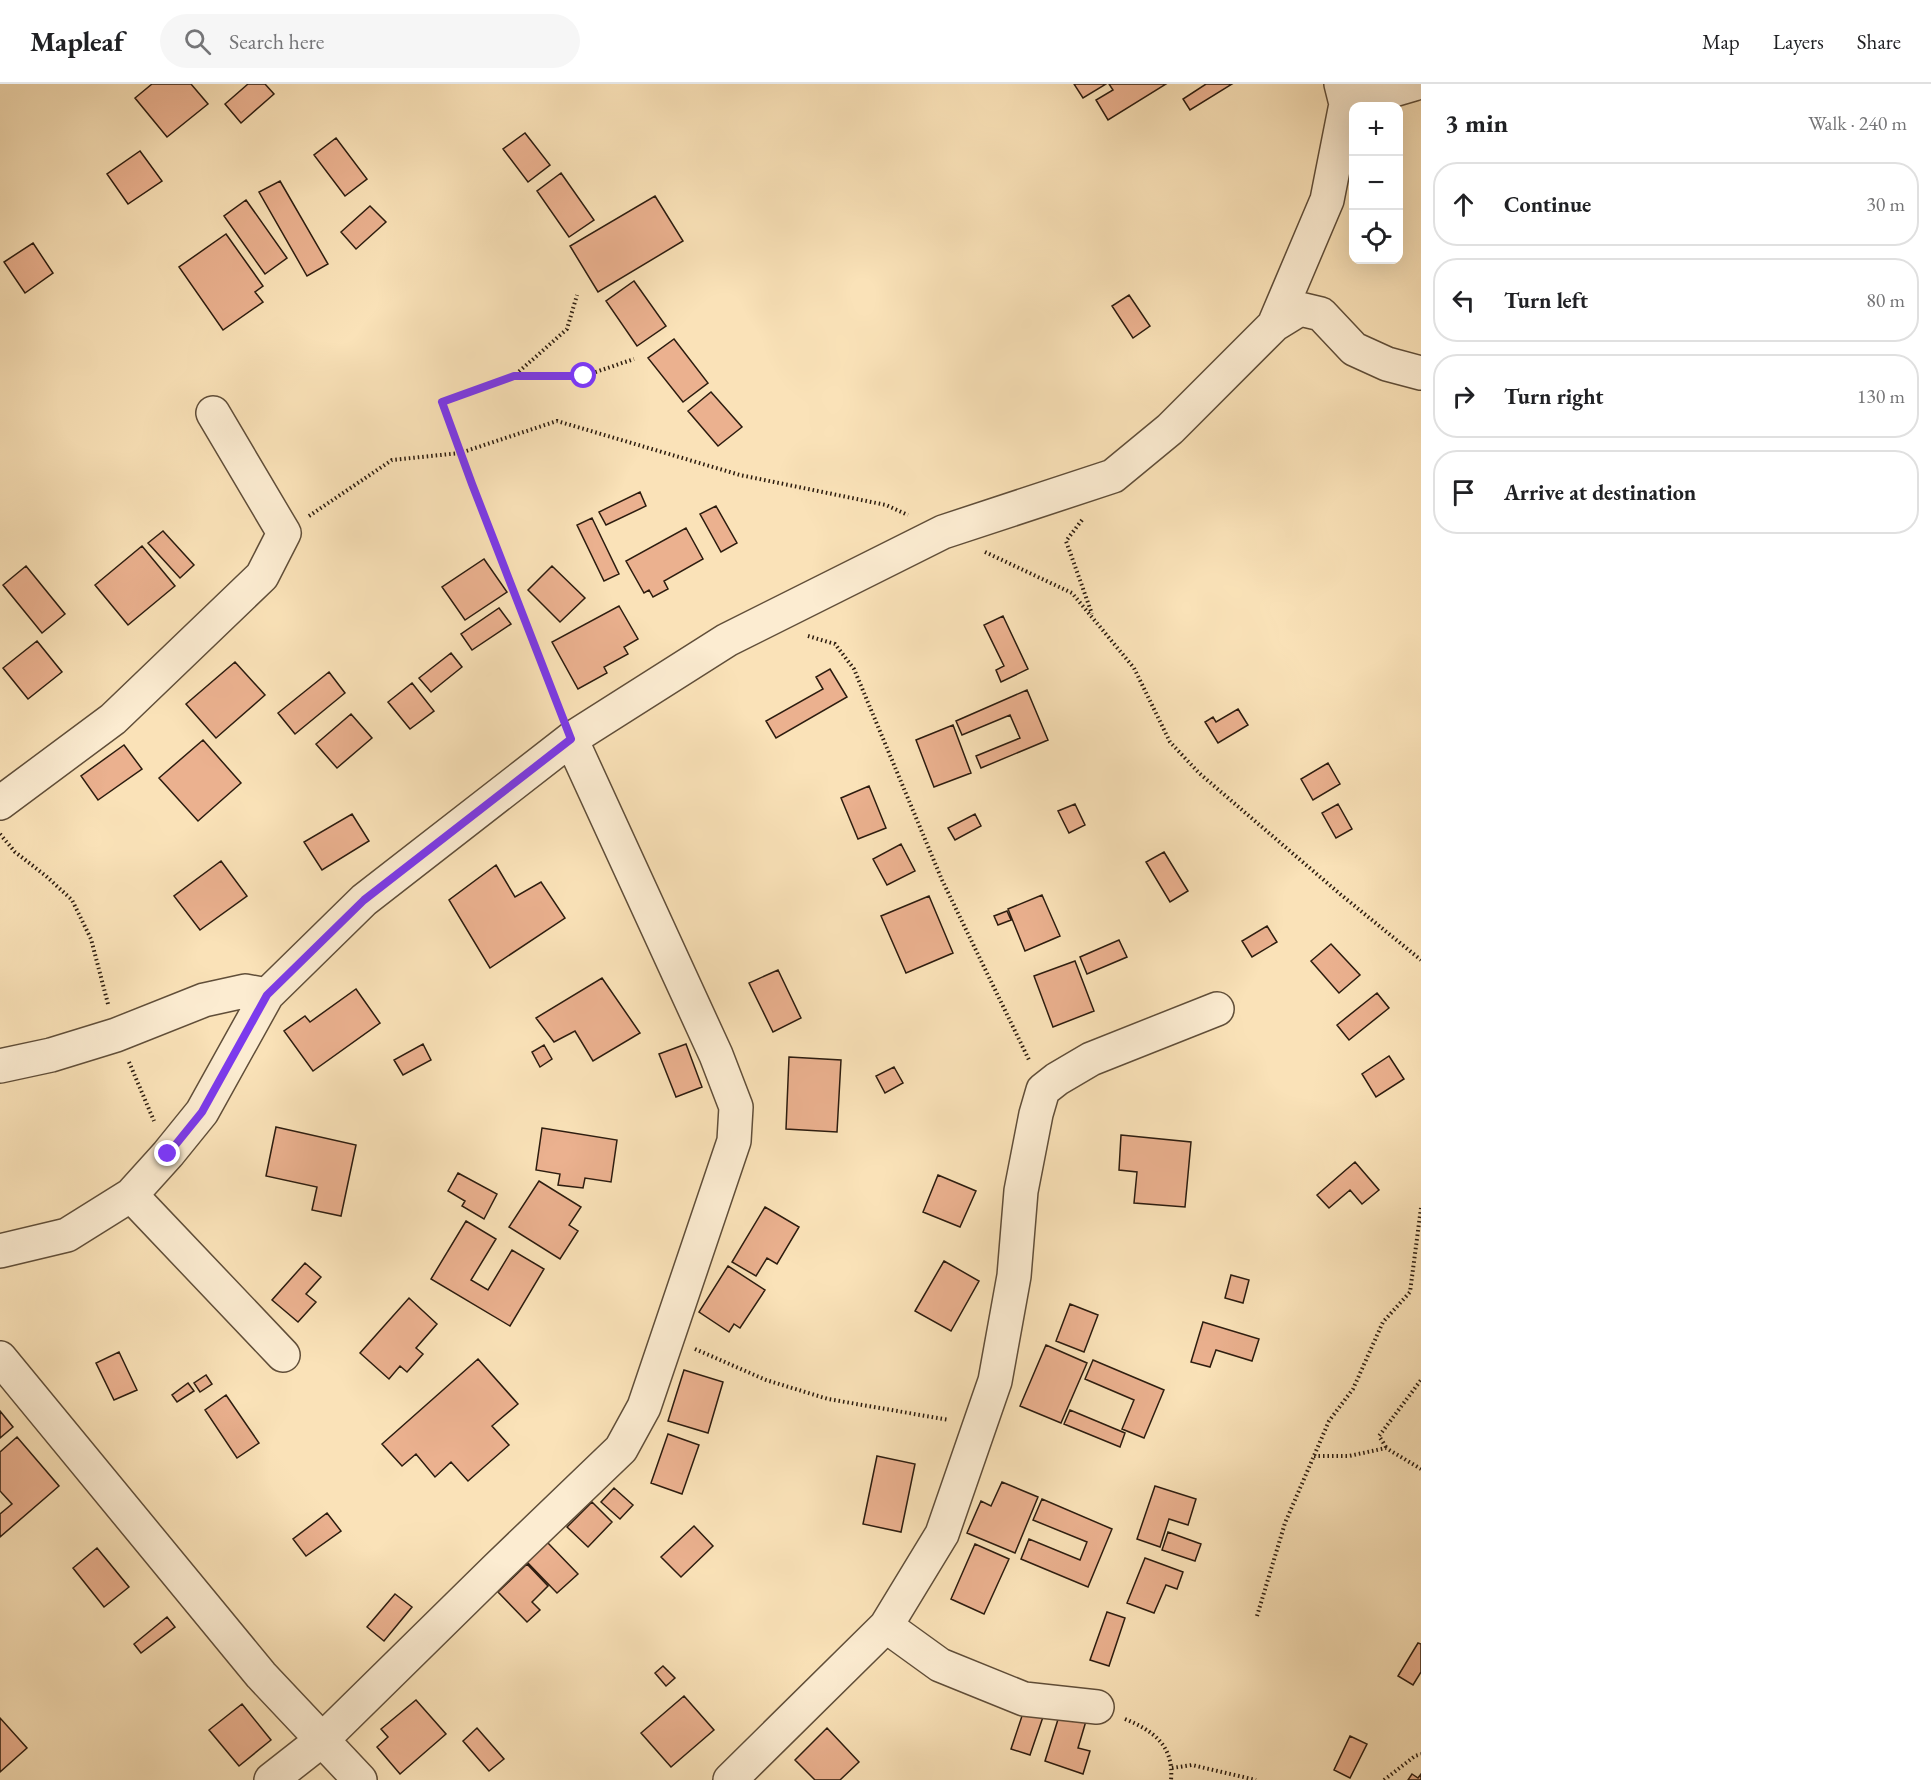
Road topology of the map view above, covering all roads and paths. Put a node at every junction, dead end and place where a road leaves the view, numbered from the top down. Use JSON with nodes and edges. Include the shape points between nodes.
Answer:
{"nodes":[{"id":1,"x":1414,"y":84,"type":"edge"},
{"id":2,"x":1344,"y":94,"type":"edge"},
{"id":3,"x":578,"y":295,"type":"dead end"},
{"id":4,"x":1274,"y":325,"type":"junction"},
{"id":5,"x":634,"y":359,"type":"dead end"},
{"id":6,"x":1421,"y":373,"type":"edge"},
{"id":7,"x":514,"y":376,"type":"junction"},
{"id":8,"x":213,"y":413,"type":"dead end"},
{"id":9,"x":460,"y":453,"type":"junction"},
{"id":10,"x":1113,"y":476,"type":"junction"},
{"id":11,"x":284,"y":533,"type":"junction"},
{"id":12,"x":1093,"y":618,"type":"dead end"},
{"id":13,"x":807,"y":636,"type":"dead end"},
{"id":14,"x":571,"y":739,"type":"junction"},
{"id":15,"x":1199,"y":773,"type":"dead end"},
{"id":16,"x":0,"y":803,"type":"edge"},
{"id":17,"x":0,"y":834,"type":"edge"},
{"id":18,"x":1421,"y":960,"type":"edge"},
{"id":19,"x":267,"y":995,"type":"junction"},
{"id":20,"x":1217,"y":1008,"type":"dead end"},
{"id":21,"x":116,"y":1035,"type":"junction"},
{"id":22,"x":0,"y":1066,"type":"edge"},
{"id":23,"x":1043,"y":1090,"type":"junction"},
{"id":24,"x":168,"y":1154,"type":"junction"},
{"id":25,"x":131,"y":1195,"type":"junction"},
{"id":26,"x":1421,"y":1208,"type":"edge"},
{"id":27,"x":0,"y":1251,"type":"edge"},
{"id":28,"x":668,"y":1337,"type":"junction"},
{"id":29,"x":283,"y":1355,"type":"dead end"},
{"id":30,"x":0,"y":1358,"type":"edge"},
{"id":31,"x":1421,"y":1380,"type":"edge"},
{"id":32,"x":980,"y":1425,"type":"junction"},
{"id":33,"x":1386,"y":1448,"type":"junction"},
{"id":34,"x":1314,"y":1456,"type":"junction"},
{"id":35,"x":1421,"y":1469,"type":"edge"},
{"id":36,"x":1257,"y":1616,"type":"dead end"},
{"id":37,"x":886,"y":1626,"type":"junction"},
{"id":38,"x":1097,"y":1707,"type":"joint"},
{"id":39,"x":322,"y":1740,"type":"junction"},
{"id":40,"x":1421,"y":1754,"type":"edge"},
{"id":41,"x":1172,"y":1768,"type":"junction"},
{"id":42,"x":271,"y":1780,"type":"edge"},
{"id":43,"x":360,"y":1780,"type":"edge"},
{"id":44,"x":730,"y":1780,"type":"edge"},
{"id":45,"x":1171,"y":1780,"type":"edge"},
{"id":46,"x":1256,"y":1780,"type":"edge"},
{"id":47,"x":1384,"y":1780,"type":"edge"}],
"edges":[{"from":1,"to":2,"type":"street"},
{"from":2,"to":4,"type":"street","via":[[1327,200]]},
{"from":3,"to":7,"type":"path","via":[[567,329]]},
{"from":4,"to":6,"type":"street","via":[[1300,309],[1321,314],[1354,349]]},
{"from":4,"to":10,"type":"street","via":[[1170,429]]},
{"from":5,"to":7,"type":"path","via":[[584,376]]},
{"from":7,"to":9,"type":"path","via":[[442,402]]},
{"from":8,"to":11,"type":"street"},
{"from":9,"to":11,"type":"path","via":[[392,460]]},
{"from":9,"to":14,"type":"path"},
{"from":10,"to":12,"type":"path","via":[[1066,541]]},
{"from":10,"to":14,"type":"street","via":[[944,532],[727,640]]},
{"from":11,"to":16,"type":"street","via":[[262,576],[113,719]]},
{"from":13,"to":23,"type":"path","via":[[835,644],[854,669],[942,880]]},
{"from":14,"to":19,"type":"street","via":[[364,900]]},
{"from":14,"to":28,"type":"street","via":[[716,1055],[736,1107],[734,1141]]},
{"from":15,"to":18,"type":"path"},
{"from":17,"to":21,"type":"path","via":[[15,852],[72,900],[91,939]]},
{"from":19,"to":21,"type":"street","via":[[245,991],[204,1000]]},
{"from":19,"to":24,"type":"street","via":[[202,1112]]},
{"from":20,"to":23,"type":"street","via":[[1091,1059]]},
{"from":21,"to":22,"type":"street"},
{"from":21,"to":24,"type":"path"},
{"from":23,"to":32,"type":"street","via":[[1021,1191],[1014,1276],[995,1381]]},
{"from":24,"to":25,"type":"street"},
{"from":25,"to":27,"type":"street","via":[[67,1235]]},
{"from":25,"to":29,"type":"street"},
{"from":26,"to":34,"type":"path","via":[[1410,1292],[1383,1322],[1353,1389],[1329,1421]]},
{"from":28,"to":32,"type":"path","via":[[766,1380],[828,1399]]},
{"from":28,"to":39,"type":"street","via":[[644,1407],[621,1449]]},
{"from":30,"to":39,"type":"street","via":[[261,1675]]},
{"from":31,"to":33,"type":"path","via":[[1379,1436]]},
{"from":32,"to":37,"type":"street","via":[[942,1534]]},
{"from":33,"to":34,"type":"path","via":[[1349,1456]]},
{"from":33,"to":35,"type":"path"},
{"from":34,"to":36,"type":"path","via":[[1285,1523]]},
{"from":37,"to":38,"type":"street","via":[[940,1665],[1024,1699]]},
{"from":37,"to":44,"type":"street"},
{"from":38,"to":41,"type":"path","via":[[1146,1728],[1165,1745]]},
{"from":39,"to":42,"type":"street"},
{"from":39,"to":43,"type":"street"},
{"from":40,"to":47,"type":"path"},
{"from":41,"to":45,"type":"path"},
{"from":41,"to":46,"type":"path","via":[[1192,1765]]}]}
